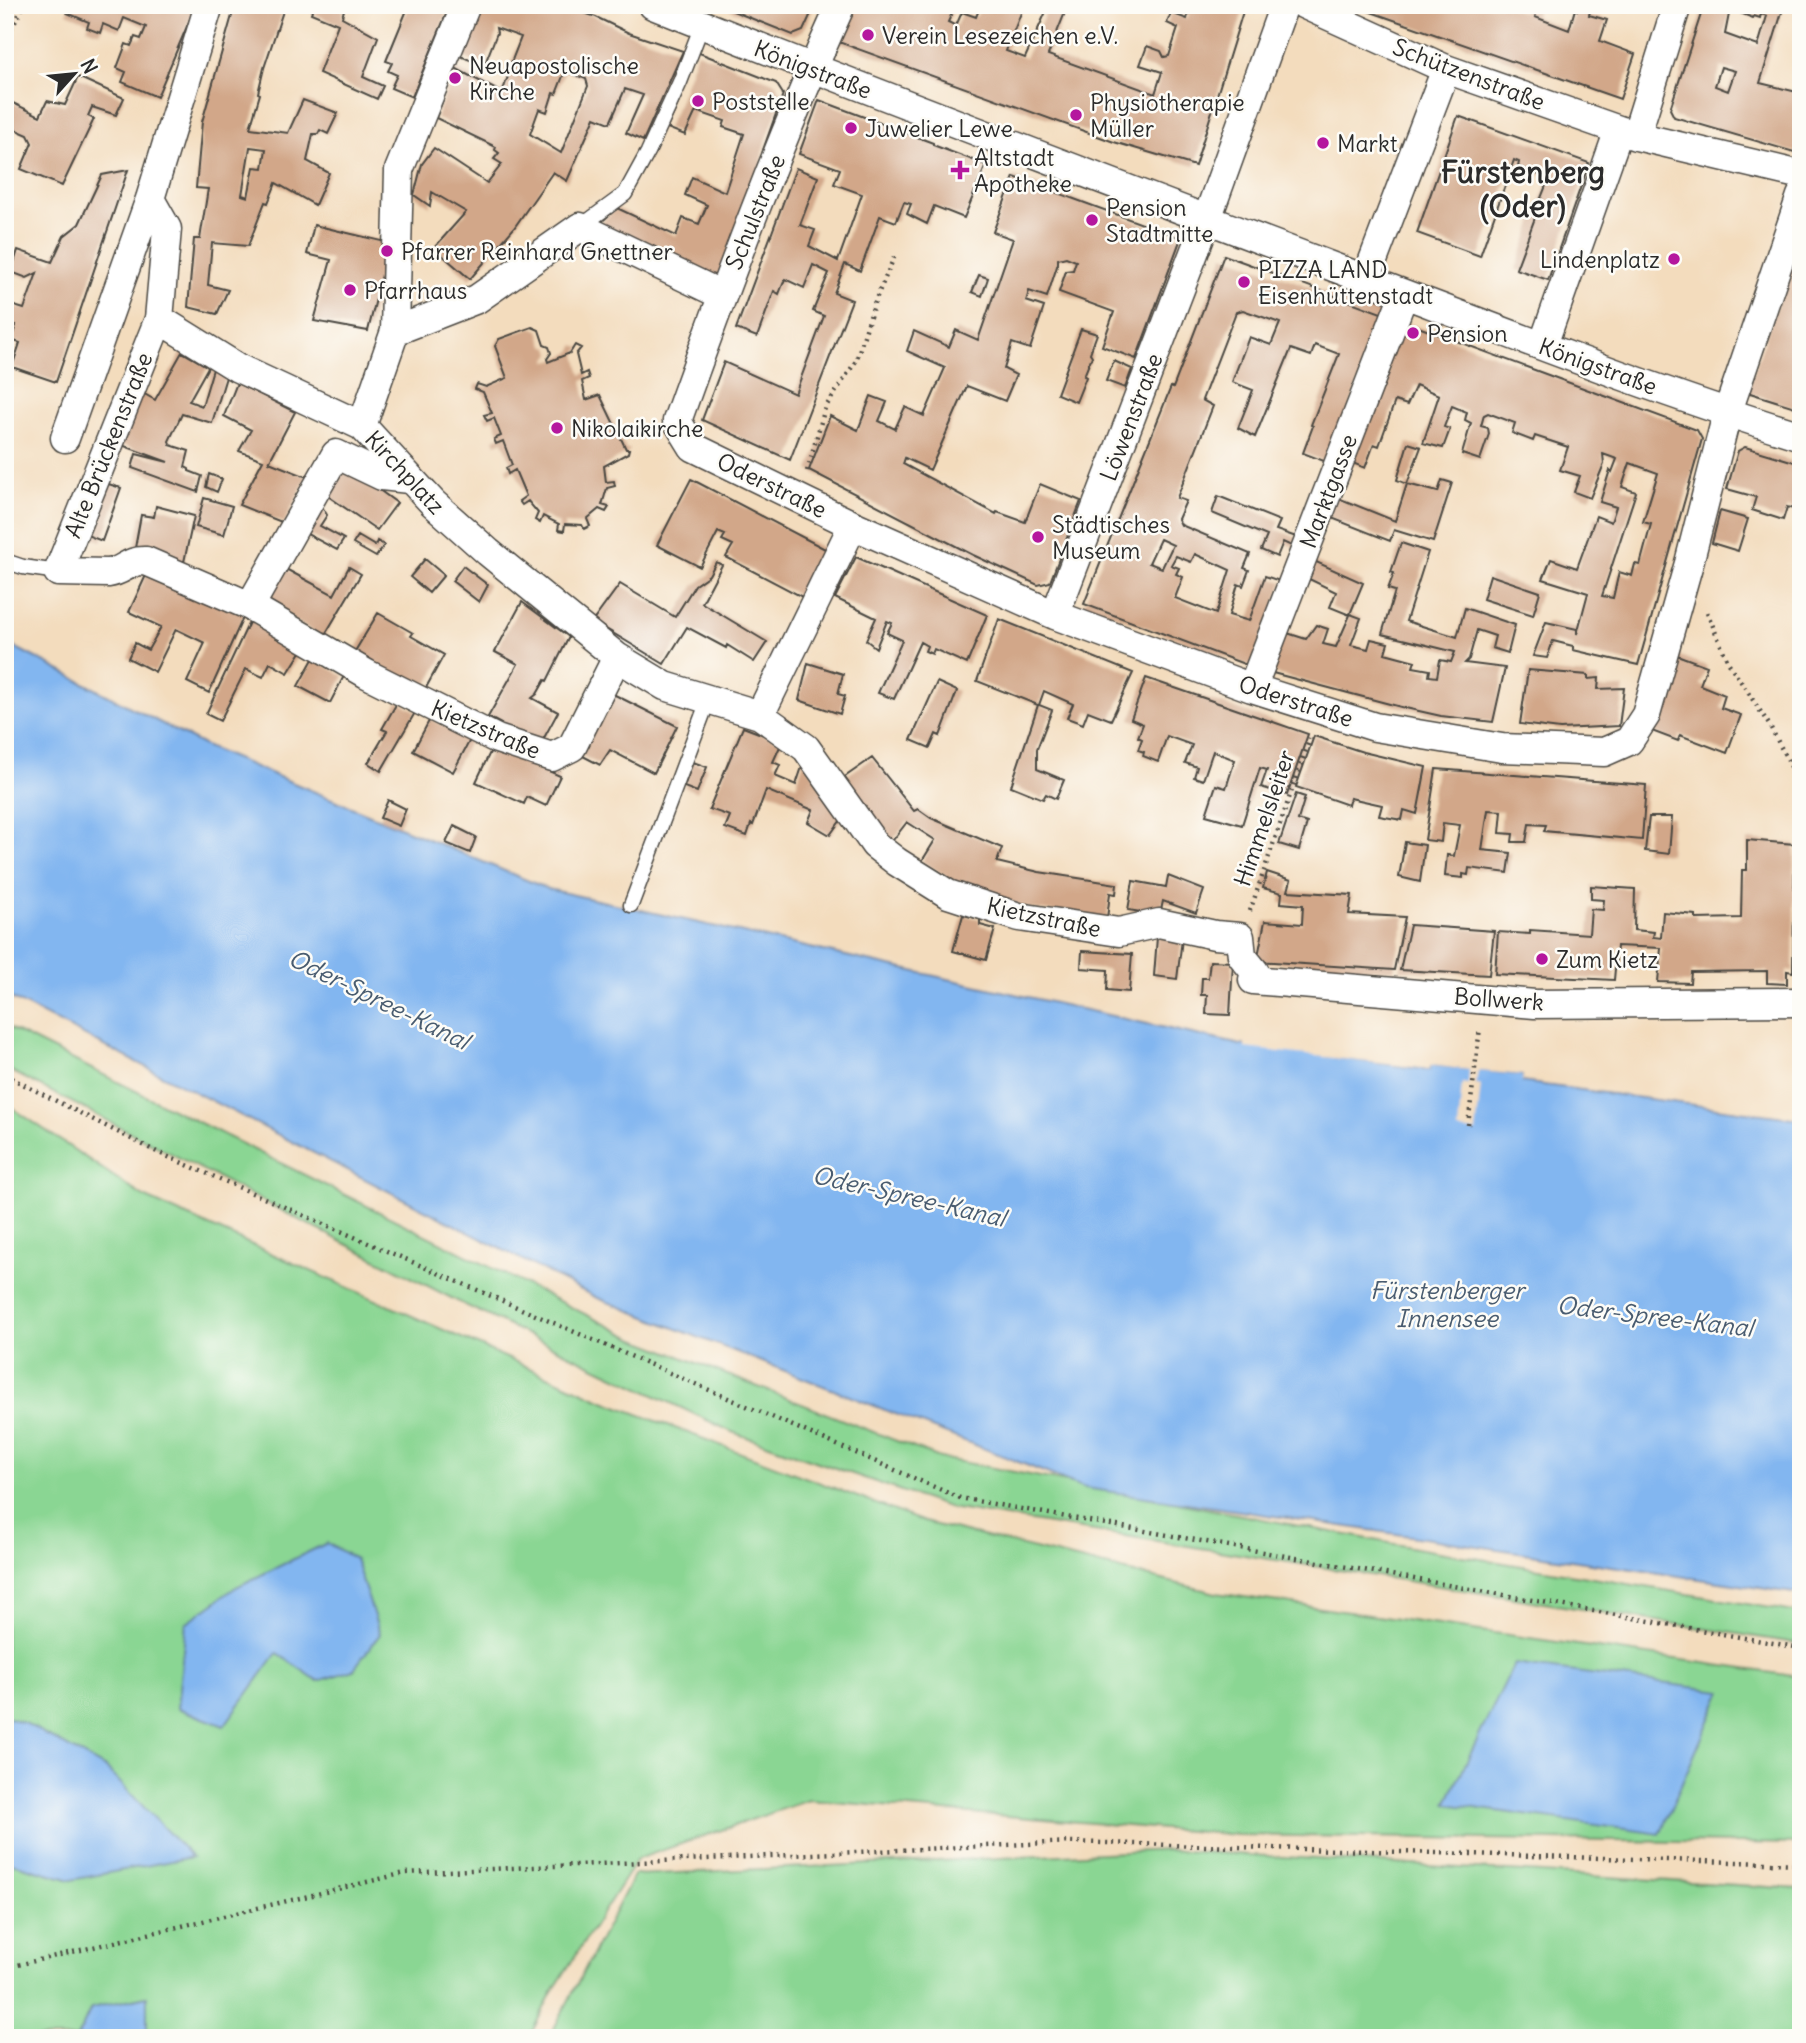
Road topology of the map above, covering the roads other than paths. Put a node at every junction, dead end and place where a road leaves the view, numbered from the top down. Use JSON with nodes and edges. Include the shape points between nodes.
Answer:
{"nodes":[{"id":1,"x":209,"y":5,"type":"edge"},
{"id":2,"x":466,"y":5,"type":"edge"},
{"id":3,"x":653,"y":5,"type":"edge"},
{"id":4,"x":841,"y":5,"type":"edge"},
{"id":5,"x":1284,"y":5,"type":"edge"},
{"id":6,"x":1306,"y":5,"type":"edge"},
{"id":7,"x":1677,"y":5,"type":"edge"},
{"id":8,"x":702,"y":25,"type":"junction"},
{"id":9,"x":812,"y":69,"type":"junction"},
{"id":10,"x":1446,"y":69,"type":"junction"},
{"id":11,"x":1628,"y":133,"type":"junction"},
{"id":12,"x":1801,"y":175,"type":"edge"},
{"id":13,"x":1801,"y":196,"type":"edge"},
{"id":14,"x":150,"y":198,"type":"junction"},
{"id":15,"x":1206,"y":219,"type":"junction"},
{"id":16,"x":580,"y":228,"type":"junction"},
{"id":17,"x":1366,"y":279,"type":"junction"},
{"id":18,"x":1404,"y":294,"type":"junction"},
{"id":19,"x":722,"y":295,"type":"junction"},
{"id":20,"x":159,"y":319,"type":"junction"},
{"id":21,"x":396,"y":331,"type":"junction"},
{"id":22,"x":1543,"y":345,"type":"junction"},
{"id":23,"x":1727,"y":414,"type":"junction"},
{"id":24,"x":677,"y":421,"type":"joint"},
{"id":25,"x":362,"y":426,"type":"junction"},
{"id":26,"x":1801,"y":436,"type":"edge"},
{"id":27,"x":65,"y":438,"type":"dead end"},
{"id":28,"x":410,"y":479,"type":"junction"},
{"id":29,"x":853,"y":525,"type":"junction"},
{"id":30,"x":5,"y":561,"type":"edge"},
{"id":31,"x":58,"y":572,"type":"junction"},
{"id":32,"x":250,"y":606,"type":"junction"},
{"id":33,"x":1055,"y":615,"type":"junction"},
{"id":34,"x":617,"y":657,"type":"junction"},
{"id":35,"x":1252,"y":688,"type":"junction"},
{"id":36,"x":709,"y":698,"type":"junction"},
{"id":37,"x":760,"y":715,"type":"junction"},
{"id":38,"x":631,"y":905,"type":"dead end"},
{"id":39,"x":1237,"y":937,"type":"joint"},
{"id":40,"x":1801,"y":1002,"type":"edge"}],
"edges":[{"from":1,"to":14,"type":"street","name":"Alte Brückenstraße"},
{"from":2,"to":21,"type":"street","name":"Kirchplatz","via":[[399,170]]},
{"from":3,"to":8,"type":"street","name":"Königstraße"},
{"from":4,"to":9,"type":"street","name":"Schulstraße"},
{"from":5,"to":15,"type":"street"},
{"from":6,"to":10,"type":"street","name":"Schützenstraße"},
{"from":7,"to":11,"type":"street"},
{"from":8,"to":9,"type":"street","name":"Königstraße"},
{"from":8,"to":16,"type":"lane","via":[[659,128],[625,194]]},
{"from":9,"to":15,"type":"street","name":"Königstraße"},
{"from":9,"to":19,"type":"street","name":"Schulstraße"},
{"from":10,"to":11,"type":"street","name":"Schützenstraße"},
{"from":10,"to":17,"type":"street"},
{"from":11,"to":12,"type":"street","name":"Schützenstraße"},
{"from":11,"to":22,"type":"street"},
{"from":13,"to":23,"type":"street"},
{"from":14,"to":20,"type":"street","name":"Alte Brückenstraße","via":[[167,229]]},
{"from":14,"to":27,"type":"street","name":"Alte Brückenstraße"},
{"from":15,"to":17,"type":"street","name":"Königstraße"},
{"from":15,"to":33,"type":"street","name":"Löwenstraße"},
{"from":16,"to":19,"type":"street"},
{"from":16,"to":21,"type":"street","via":[[477,299]]},
{"from":17,"to":18,"type":"street","name":"Königstraße"},
{"from":18,"to":22,"type":"street","name":"Königstraße"},
{"from":18,"to":35,"type":"street","name":"Marktgasse"},
{"from":19,"to":24,"type":"street","name":"Schulstraße"},
{"from":20,"to":25,"type":"street","via":[[238,368]]},
{"from":20,"to":31,"type":"street","name":"Alte Brückenstraße"},
{"from":21,"to":25,"type":"street","name":"Kirchplatz"},
{"from":22,"to":23,"type":"street","name":"Königstraße"},
{"from":23,"to":26,"type":"street","name":"Königstraße"},
{"from":23,"to":35,"type":"street","name":"Oderstraße","via":[[1646,715],[1629,741],[1604,752],[1502,748],[1375,726]]},
{"from":24,"to":29,"type":"street","name":"Oderstraße","via":[[693,447]]},
{"from":25,"to":28,"type":"street","name":"Kirchplatz"},
{"from":28,"to":32,"type":"street","via":[[382,475],[336,454]]},
{"from":28,"to":34,"type":"street","name":"Kirchplatz","via":[[488,552]]},
{"from":29,"to":33,"type":"street","name":"Oderstraße"},
{"from":29,"to":37,"type":"street"},
{"from":30,"to":31,"type":"lane"},
{"from":31,"to":32,"type":"street","name":"Kietzstraße","via":[[108,573],[134,561],[146,561]]},
{"from":32,"to":34,"type":"street","name":"Kietzstraße","via":[[402,692],[497,739],[552,757],[572,747]]},
{"from":33,"to":35,"type":"street","name":"Oderstraße"},
{"from":34,"to":36,"type":"street","name":"Kietzstraße","via":[[665,686]]},
{"from":36,"to":37,"type":"street","name":"Kietzstraße"},
{"from":36,"to":38,"type":"lane"},
{"from":37,"to":39,"type":"street","name":"Kietzstraße","via":[[806,748],[875,845],[948,894],[1019,917],[1094,929],[1119,932],[1159,923]]},
{"from":39,"to":40,"type":"street","name":"Bollwerk","via":[[1242,956],[1255,972],[1253,980],[1535,1004]]}]}
